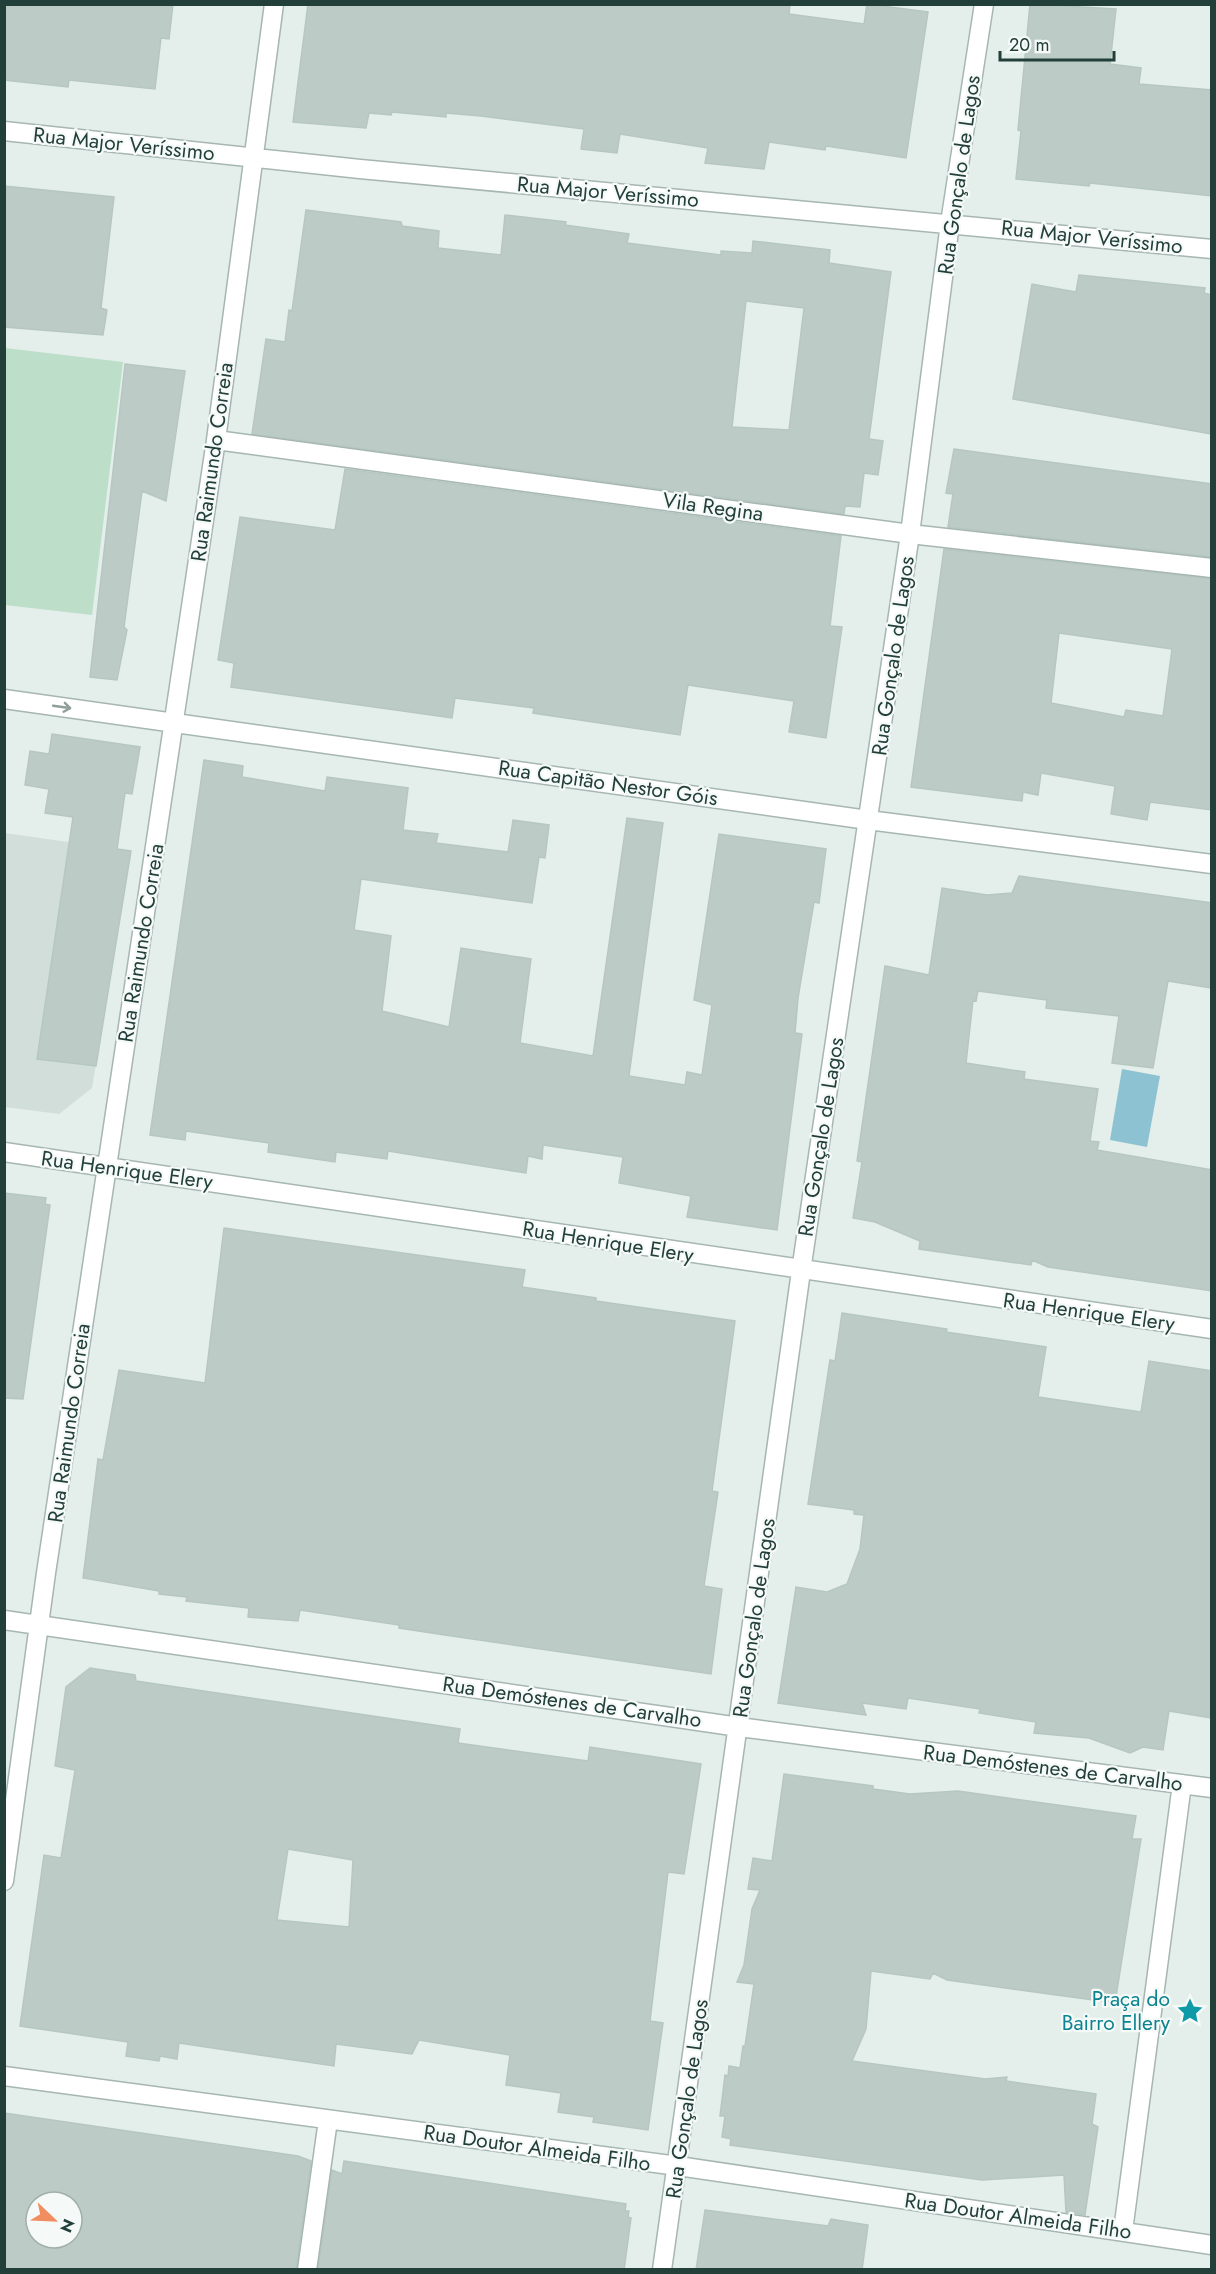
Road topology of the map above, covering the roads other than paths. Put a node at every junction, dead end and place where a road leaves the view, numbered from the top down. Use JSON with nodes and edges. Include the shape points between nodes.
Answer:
{"nodes":[{"id":1,"x":274,"y":4,"type":"edge"},
{"id":2,"x":984,"y":4,"type":"edge"},
{"id":3,"x":4,"y":131,"type":"edge"},
{"id":4,"x":253,"y":158,"type":"junction"},
{"id":5,"x":950,"y":223,"type":"junction"},
{"id":6,"x":1212,"y":249,"type":"edge"},
{"id":7,"x":216,"y":440,"type":"junction"},
{"id":8,"x":910,"y":534,"type":"junction"},
{"id":9,"x":1212,"y":568,"type":"edge"},
{"id":10,"x":4,"y":699,"type":"edge"},
{"id":11,"x":175,"y":722,"type":"junction"},
{"id":12,"x":868,"y":820,"type":"junction"},
{"id":13,"x":1212,"y":864,"type":"edge"},
{"id":14,"x":4,"y":1152,"type":"edge"},
{"id":15,"x":107,"y":1166,"type":"junction"},
{"id":16,"x":801,"y":1271,"type":"junction"},
{"id":17,"x":1212,"y":1329,"type":"edge"},
{"id":18,"x":4,"y":1620,"type":"edge"},
{"id":19,"x":39,"y":1625,"type":"junction"},
{"id":20,"x":739,"y":1726,"type":"junction"},
{"id":21,"x":1182,"y":1784,"type":"junction"},
{"id":22,"x":1212,"y":1788,"type":"edge"},
{"id":23,"x":4,"y":1881,"type":"edge"},
{"id":24,"x":4,"y":2076,"type":"edge"},
{"id":25,"x":328,"y":2120,"type":"junction"},
{"id":26,"x":678,"y":2166,"type":"junction"},
{"id":27,"x":1123,"y":2231,"type":"junction"},
{"id":28,"x":1212,"y":2245,"type":"edge"},
{"id":29,"x":306,"y":2270,"type":"edge"},
{"id":30,"x":662,"y":2270,"type":"edge"}],
"edges":[{"from":1,"to":4,"type":"street","name":"Rua Raimundo Correia"},
{"from":2,"to":5,"type":"street","name":"Rua Gonçalo de Lagos"},
{"from":3,"to":4,"type":"street","name":"Rua Major Veríssimo"},
{"from":4,"to":5,"type":"street","name":"Rua Major Veríssimo"},
{"from":4,"to":7,"type":"street","name":"Rua Raimundo Correia"},
{"from":5,"to":6,"type":"street","name":"Rua Major Veríssimo"},
{"from":5,"to":8,"type":"street","name":"Rua Gonçalo de Lagos"},
{"from":7,"to":8,"type":"street","name":"Vila Regina"},
{"from":7,"to":11,"type":"street","name":"Rua Raimundo Correia"},
{"from":8,"to":9,"type":"street","name":"Vila Regina"},
{"from":8,"to":12,"type":"street","name":"Rua Gonçalo de Lagos"},
{"from":10,"to":11,"type":"street","name":"Rua Capitão Nestor Góis","one_way":true},
{"from":11,"to":12,"type":"street","name":"Rua Capitão Nestor Góis"},
{"from":11,"to":15,"type":"street","name":"Rua Raimundo Correia"},
{"from":12,"to":13,"type":"street","name":"Rua Capitão Nestor Góis"},
{"from":12,"to":16,"type":"street","name":"Rua Gonçalo de Lagos"},
{"from":14,"to":15,"type":"street","name":"Rua Henrique Elery"},
{"from":15,"to":16,"type":"street","name":"Rua Henrique Elery"},
{"from":15,"to":19,"type":"street","name":"Rua Raimundo Correia"},
{"from":16,"to":17,"type":"street","name":"Rua Henrique Elery"},
{"from":16,"to":20,"type":"street","name":"Rua Gonçalo de Lagos"},
{"from":18,"to":19,"type":"street","name":"Rua Demóstenes de Carvalho"},
{"from":19,"to":20,"type":"street","name":"Rua Demóstenes de Carvalho"},
{"from":19,"to":23,"type":"street","name":"Rua Raimundo Correia"},
{"from":20,"to":21,"type":"street","name":"Rua Demóstenes de Carvalho"},
{"from":20,"to":26,"type":"street","name":"Rua Gonçalo de Lagos"},
{"from":21,"to":22,"type":"street","name":"Rua Demóstenes de Carvalho"},
{"from":21,"to":27,"type":"street"},
{"from":24,"to":25,"type":"street","name":"Rua Doutor Almeida Filho"},
{"from":25,"to":26,"type":"street","name":"Rua Doutor Almeida Filho"},
{"from":25,"to":29,"type":"street"},
{"from":26,"to":27,"type":"street","name":"Rua Doutor Almeida Filho"},
{"from":26,"to":30,"type":"street","name":"Rua Gonçalo de Lagos"},
{"from":27,"to":28,"type":"street","name":"Rua Doutor Almeida Filho"}]}
